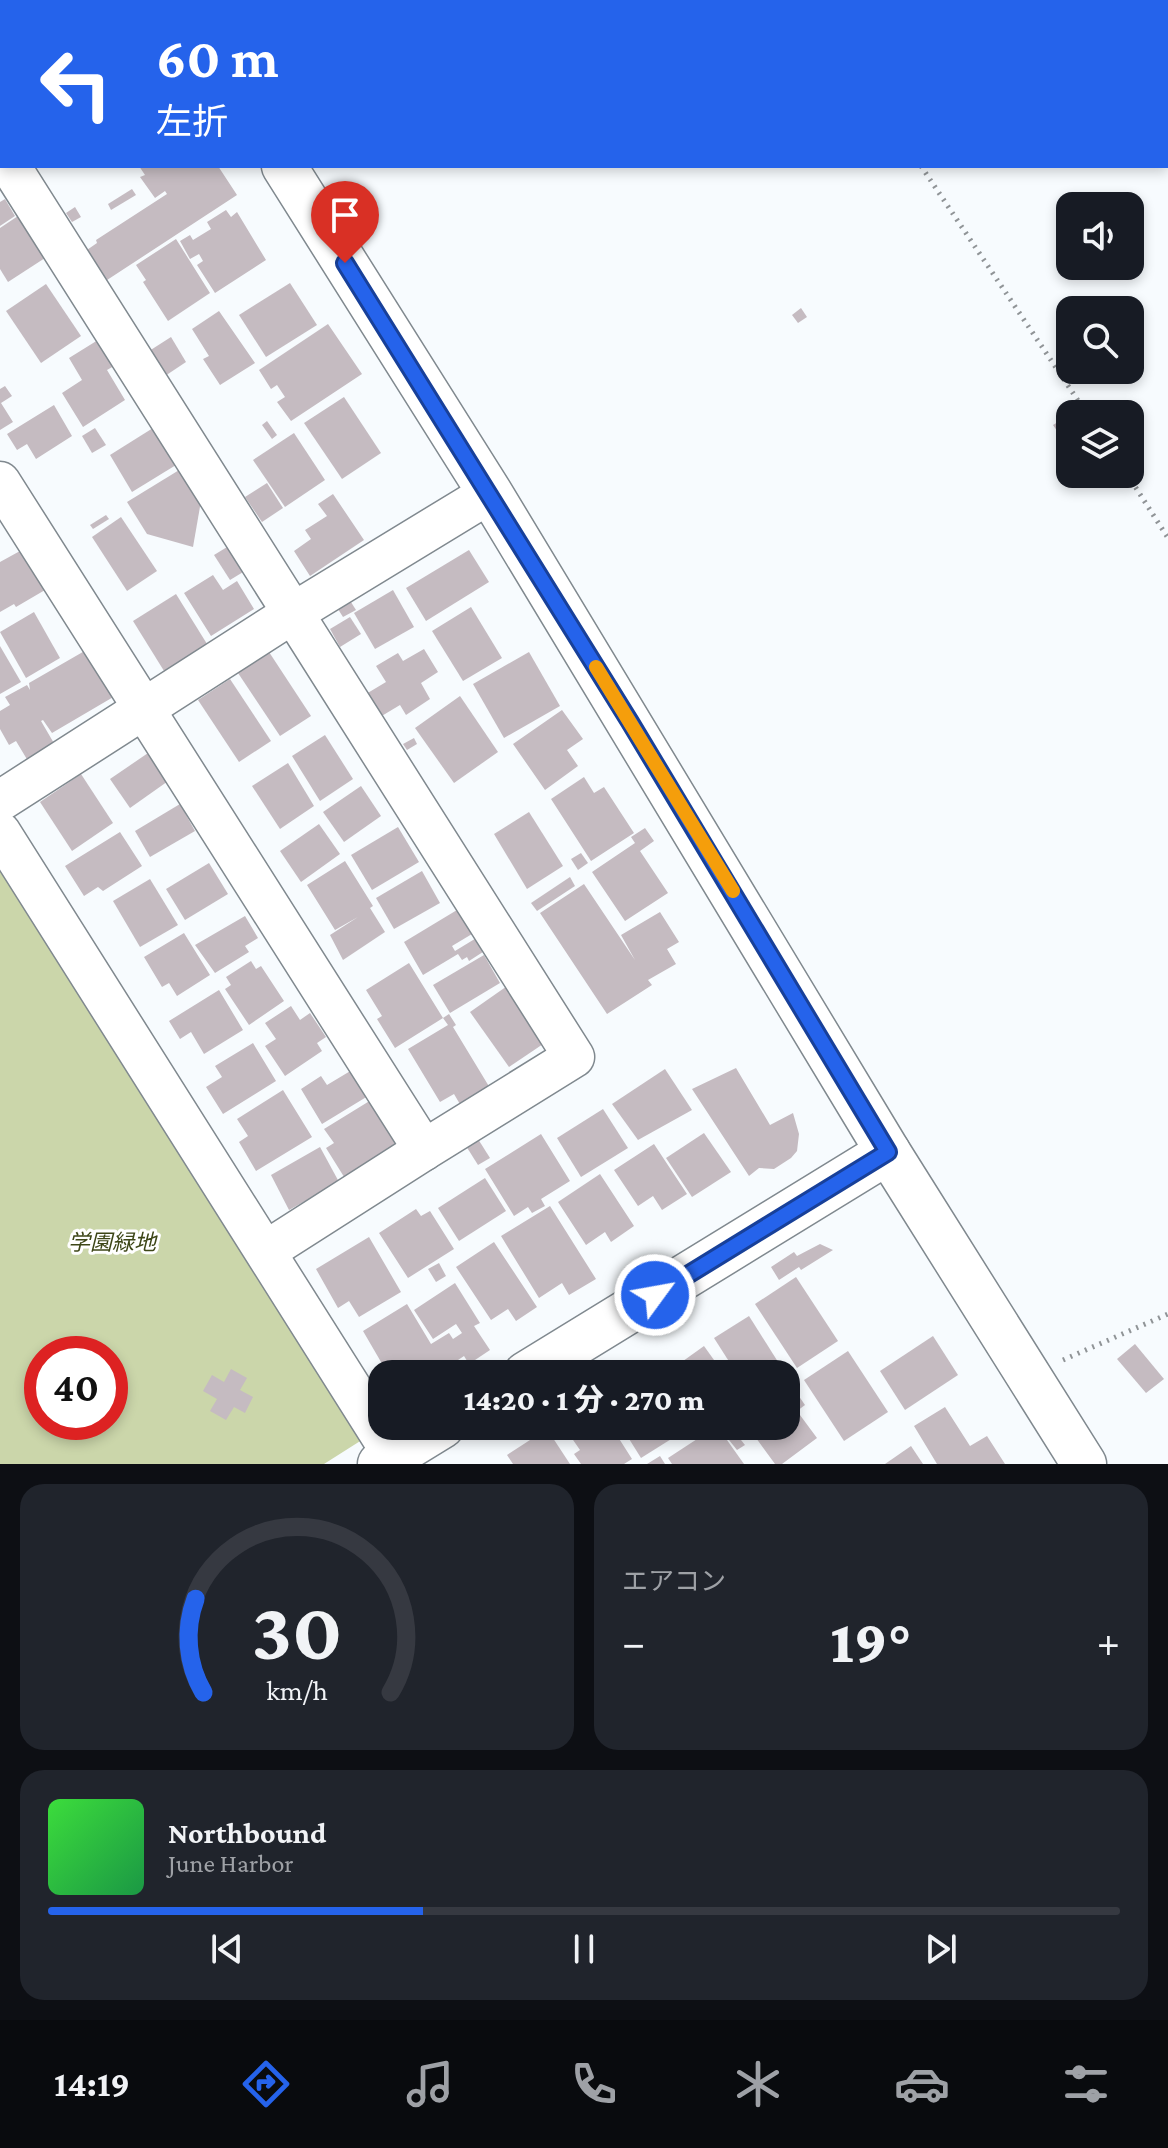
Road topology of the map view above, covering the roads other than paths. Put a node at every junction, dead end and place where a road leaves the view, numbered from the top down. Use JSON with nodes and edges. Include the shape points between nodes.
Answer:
{"nodes":[{"id":1,"x":11,"y":168,"type":"edge"},
{"id":2,"x":285,"y":168,"type":"edge"},
{"id":3,"x":0,"y":482,"type":"edge"},
{"id":4,"x":490,"y":493,"type":"junction"},
{"id":5,"x":293,"y":613,"type":"junction"},
{"id":6,"x":143,"y":708,"type":"junction"},
{"id":7,"x":0,"y":801,"type":"edge"},
{"id":8,"x":0,"y":832,"type":"edge"},
{"id":9,"x":424,"y":1150,"type":"junction"},
{"id":10,"x":888,"y":1152,"type":"junction"},
{"id":11,"x":266,"y":1251,"type":"junction"},
{"id":12,"x":549,"y":1360,"type":"edge"},
{"id":13,"x":422,"y":1440,"type":"edge"},
{"id":14,"x":391,"y":1461,"type":"edge"},
{"id":15,"x":1084,"y":1464,"type":"edge"}],
"edges":[{"from":1,"to":5,"type":"street"},
{"from":2,"to":4,"type":"street"},
{"from":3,"to":6,"type":"street"},
{"from":4,"to":5,"type":"street"},
{"from":4,"to":10,"type":"street"},
{"from":5,"to":6,"type":"street"},
{"from":5,"to":9,"type":"street","via":[[574,1057]]},
{"from":6,"to":7,"type":"street"},
{"from":6,"to":9,"type":"street"},
{"from":8,"to":11,"type":"street"},
{"from":9,"to":11,"type":"street"},
{"from":10,"to":12,"type":"street"},
{"from":10,"to":15,"type":"street"},
{"from":11,"to":14,"type":"street"},
{"from":13,"to":14,"type":"street"}]}
